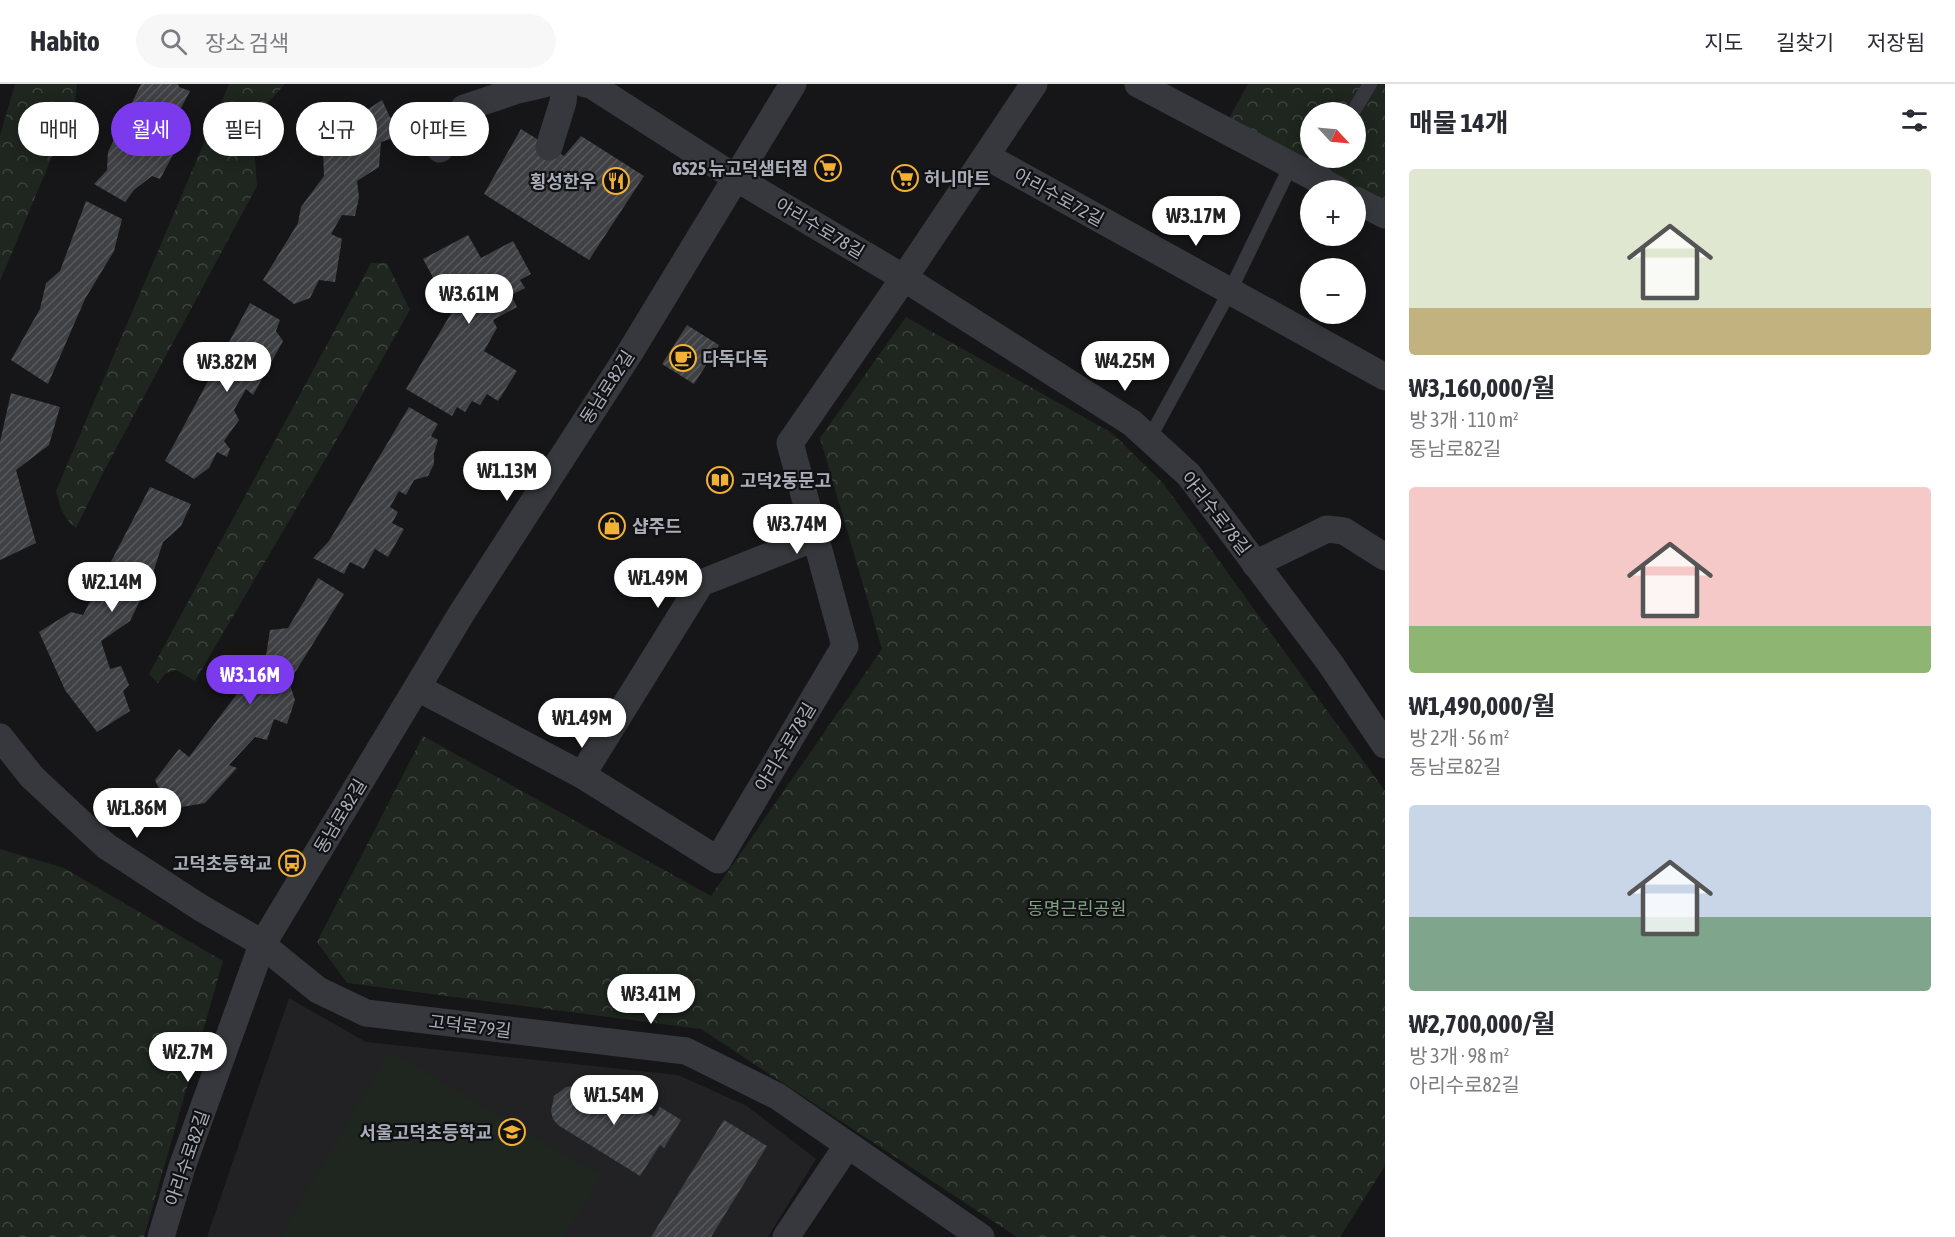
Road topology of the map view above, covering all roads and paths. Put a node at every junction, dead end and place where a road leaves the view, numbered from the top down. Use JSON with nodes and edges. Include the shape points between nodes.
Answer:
{"nodes":[{"id":1,"x":544,"y":84,"type":"edge"},
{"id":2,"x":565,"y":84,"type":"edge"},
{"id":3,"x":585,"y":84,"type":"edge"},
{"id":4,"x":793,"y":84,"type":"edge"},
{"id":5,"x":1034,"y":84,"type":"edge"},
{"id":6,"x":1138,"y":84,"type":"edge"},
{"id":7,"x":1370,"y":84,"type":"edge"},
{"id":8,"x":482,"y":102,"type":"edge"},
{"id":9,"x":1359,"y":102,"type":"edge"},
{"id":10,"x":549,"y":147,"type":"dead end"},
{"id":11,"x":986,"y":156,"type":"junction"},
{"id":12,"x":1291,"y":165,"type":"junction"},
{"id":13,"x":1327,"y":175,"type":"edge"},
{"id":14,"x":736,"y":178,"type":"junction"},
{"id":15,"x":1366,"y":205,"type":"edge"},
{"id":16,"x":1385,"y":215,"type":"edge"},
{"id":17,"x":904,"y":278,"type":"junction"},
{"id":18,"x":1230,"y":291,"type":"junction"},
{"id":19,"x":1385,"y":377,"type":"edge"},
{"id":20,"x":1149,"y":439,"type":"junction"},
{"id":21,"x":815,"y":538,"type":"junction"},
{"id":22,"x":1385,"y":556,"type":"edge"},
{"id":23,"x":1255,"y":564,"type":"junction"},
{"id":24,"x":418,"y":688,"type":"junction"},
{"id":25,"x":0,"y":737,"type":"edge"},
{"id":26,"x":1385,"y":745,"type":"edge"},
{"id":27,"x":582,"y":775,"type":"junction"},
{"id":28,"x":262,"y":945,"type":"junction"},
{"id":29,"x":847,"y":1146,"type":"junction"},
{"id":30,"x":161,"y":1237,"type":"edge"},
{"id":31,"x":786,"y":1237,"type":"edge"},
{"id":32,"x":981,"y":1237,"type":"edge"}],
"edges":[{"from":1,"to":8,"type":"street"},
{"from":2,"to":10,"type":"street"},
{"from":3,"to":14,"type":"street","name":"아리수로78길"},
{"from":4,"to":14,"type":"street","name":"동남로82길"},
{"from":5,"to":11,"type":"street"},
{"from":6,"to":12,"type":"street"},
{"from":7,"to":9,"type":"lane"},
{"from":11,"to":17,"type":"street"},
{"from":11,"to":18,"type":"street","name":"아리수로72길"},
{"from":12,"to":13,"type":"street"},
{"from":12,"to":18,"type":"lane"},
{"from":14,"to":17,"type":"street","name":"아리수로78길"},
{"from":14,"to":24,"type":"street","name":"동남로82길"},
{"from":15,"to":16,"type":"street"},
{"from":17,"to":20,"type":"street","name":"아리수로78길","via":[[1132,423]]},
{"from":17,"to":21,"type":"street","name":"아리수로78길","via":[[790,443]]},
{"from":18,"to":19,"type":"street","name":"아리수로72길"},
{"from":18,"to":20,"type":"lane"},
{"from":20,"to":23,"type":"street","name":"아리수로78길","via":[[1189,475]]},
{"from":21,"to":27,"type":"street","via":[[701,583]]},
{"from":21,"to":27,"type":"street","name":"아리수로78길","via":[[844,646],[718,860]]},
{"from":22,"to":23,"type":"street","via":[[1344,531],[1328,529]]},
{"from":23,"to":26,"type":"street","name":"아리수로78길","via":[[1330,663]]},
{"from":24,"to":27,"type":"street"},
{"from":24,"to":28,"type":"street","name":"동남로82길"},
{"from":25,"to":28,"type":"street","name":"고덕로79길","via":[[32,777],[106,846]]},
{"from":28,"to":29,"type":"street","name":"고덕로79길","via":[[318,990],[366,1013],[686,1051],[777,1096]]},
{"from":28,"to":30,"type":"street","name":"아리수로82길","via":[[182,1167]]},
{"from":29,"to":31,"type":"street"},
{"from":29,"to":32,"type":"street","name":"고덕로79길"}]}
